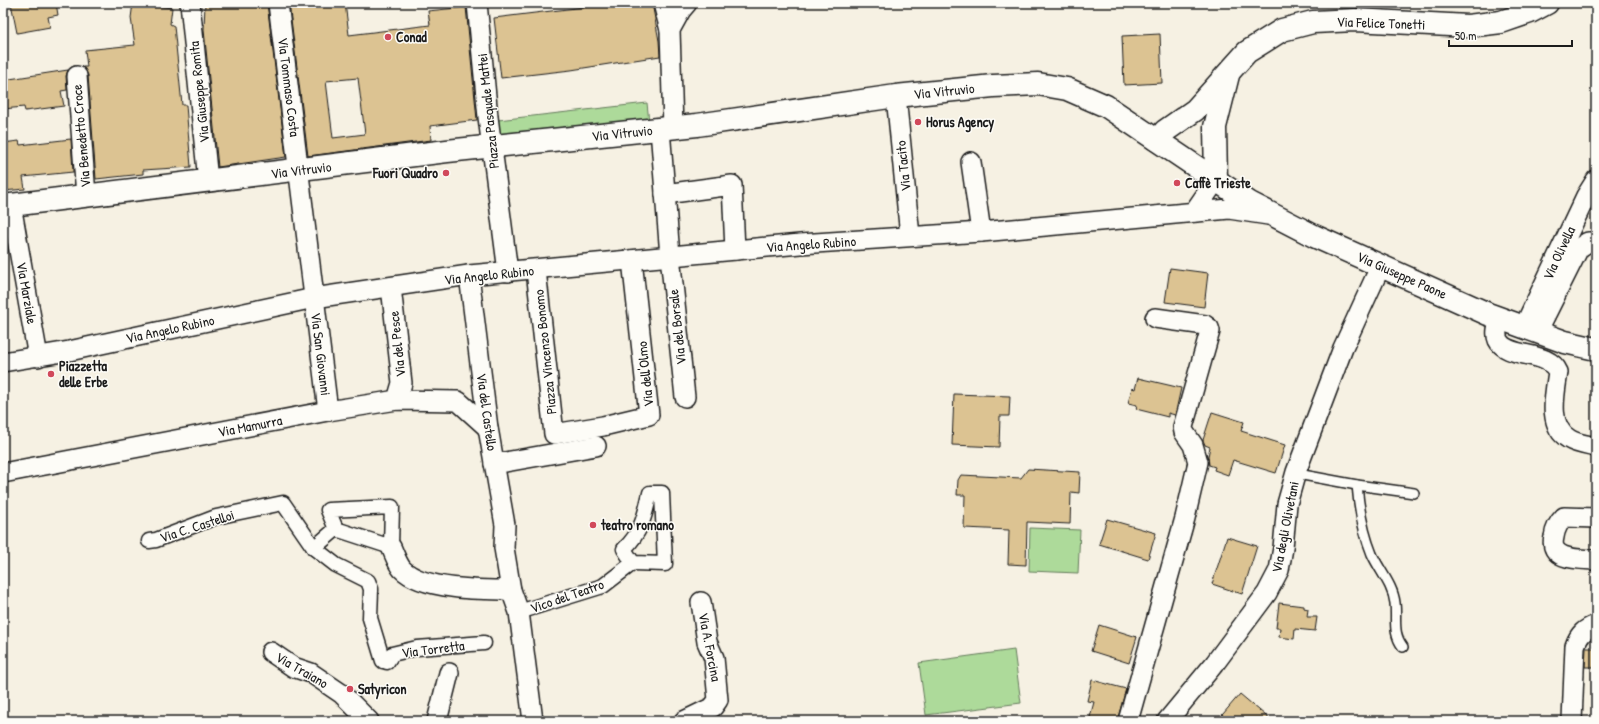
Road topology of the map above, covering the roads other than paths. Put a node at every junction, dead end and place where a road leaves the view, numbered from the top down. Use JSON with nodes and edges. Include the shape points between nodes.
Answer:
{"nodes":[{"id":1,"x":190,"y":3,"type":"edge"},
{"id":2,"x":278,"y":3,"type":"edge"},
{"id":3,"x":477,"y":3,"type":"edge"},
{"id":4,"x":663,"y":3,"type":"edge"},
{"id":5,"x":687,"y":3,"type":"edge"},
{"id":6,"x":1546,"y":3,"type":"edge"},
{"id":7,"x":670,"y":30,"type":"junction"},
{"id":8,"x":1229,"y":72,"type":"junction"},
{"id":9,"x":77,"y":76,"type":"dead end"},
{"id":10,"x":896,"y":96,"type":"junction"},
{"id":11,"x":666,"y":129,"type":"junction"},
{"id":12,"x":1157,"y":140,"type":"junction"},
{"id":13,"x":491,"y":146,"type":"junction"},
{"id":14,"x":971,"y":162,"type":"dead end"},
{"id":15,"x":299,"y":170,"type":"junction"},
{"id":16,"x":1216,"y":180,"type":"junction"},
{"id":17,"x":1596,"y":180,"type":"edge"},
{"id":18,"x":208,"y":181,"type":"junction"},
{"id":19,"x":665,"y":194,"type":"junction"},
{"id":20,"x":86,"y":196,"type":"junction"},
{"id":21,"x":7,"y":205,"type":"edge"},
{"id":22,"x":1194,"y":212,"type":"junction"},
{"id":23,"x":1274,"y":216,"type":"junction"},
{"id":24,"x":981,"y":232,"type":"junction"},
{"id":25,"x":910,"y":236,"type":"junction"},
{"id":26,"x":1596,"y":242,"type":"edge"},
{"id":27,"x":735,"y":250,"type":"junction"},
{"id":28,"x":670,"y":256,"type":"junction"},
{"id":29,"x":632,"y":260,"type":"junction"},
{"id":30,"x":1381,"y":265,"type":"junction"},
{"id":31,"x":536,"y":270,"type":"junction"},
{"id":32,"x":508,"y":272,"type":"junction"},
{"id":33,"x":468,"y":275,"type":"junction"},
{"id":34,"x":391,"y":287,"type":"junction"},
{"id":35,"x":314,"y":298,"type":"junction"},
{"id":36,"x":1155,"y":318,"type":"dead end"},
{"id":37,"x":1500,"y":318,"type":"junction"},
{"id":38,"x":1530,"y":330,"type":"junction"},
{"id":39,"x":1596,"y":350,"type":"edge"},
{"id":40,"x":38,"y":357,"type":"junction"},
{"id":41,"x":3,"y":362,"type":"edge"},
{"id":42,"x":685,"y":397,"type":"dead end"},
{"id":43,"x":397,"y":400,"type":"junction"},
{"id":44,"x":328,"y":411,"type":"junction"},
{"id":45,"x":488,"y":428,"type":"junction"},
{"id":46,"x":554,"y":434,"type":"joint"},
{"id":47,"x":596,"y":446,"type":"dead end"},
{"id":48,"x":1596,"y":447,"type":"edge"},
{"id":49,"x":494,"y":464,"type":"junction"},
{"id":50,"x":1296,"y":472,"type":"junction"},
{"id":51,"x":3,"y":473,"type":"edge"},
{"id":52,"x":1357,"y":485,"type":"junction"},
{"id":53,"x":1414,"y":493,"type":"dead end"},
{"id":54,"x":1596,"y":518,"type":"edge"},
{"id":55,"x":336,"y":529,"type":"junction"},
{"id":56,"x":149,"y":541,"type":"dead end"},
{"id":57,"x":391,"y":546,"type":"junction"},
{"id":58,"x":314,"y":548,"type":"junction"},
{"id":59,"x":1596,"y":560,"type":"edge"},
{"id":60,"x":633,"y":563,"type":"junction"},
{"id":61,"x":511,"y":590,"type":"junction"},
{"id":62,"x":701,"y":602,"type":"dead end"},
{"id":63,"x":519,"y":612,"type":"junction"},
{"id":64,"x":1596,"y":625,"type":"edge"},
{"id":65,"x":484,"y":643,"type":"dead end"},
{"id":66,"x":1403,"y":647,"type":"dead end"},
{"id":67,"x":271,"y":652,"type":"dead end"},
{"id":68,"x":385,"y":662,"type":"joint"},
{"id":69,"x":449,"y":673,"type":"dead end"},
{"id":70,"x":369,"y":721,"type":"edge"},
{"id":71,"x":437,"y":721,"type":"edge"},
{"id":72,"x":532,"y":721,"type":"edge"},
{"id":73,"x":684,"y":721,"type":"edge"},
{"id":74,"x":1128,"y":721,"type":"edge"},
{"id":75,"x":1166,"y":721,"type":"edge"},
{"id":76,"x":1572,"y":721,"type":"edge"}],
"edges":[{"from":1,"to":18,"type":"street","name":"Via Giuseppe Romita"},
{"from":2,"to":15,"type":"street","name":"Via Tommaso Costa"},
{"from":3,"to":13,"type":"street","name":"Piazza Pasquale Mattei"},
{"from":4,"to":7,"type":"street"},
{"from":5,"to":7,"type":"street"},
{"from":6,"to":8,"type":"street","name":"Via Felice Tonetti","via":[[1530,12],[1500,22],[1468,26],[1356,20],[1298,25],[1282,30],[1247,52]]},
{"from":7,"to":11,"type":"street"},
{"from":8,"to":12,"type":"street","name":"Via Felice Tonetti","via":[[1195,110],[1165,131]]},
{"from":8,"to":16,"type":"street","via":[[1215,127]]},
{"from":9,"to":20,"type":"street","name":"Via Benedetto Croce"},
{"from":10,"to":11,"type":"street","name":"Via Vitruvio"},
{"from":10,"to":12,"type":"street","name":"Via Vitruvio","via":[[1038,84],[1067,89],[1106,106]]},
{"from":10,"to":25,"type":"street","name":"Via Tacito"},
{"from":11,"to":13,"type":"street","name":"Via Vitruvio"},
{"from":11,"to":19,"type":"street"},
{"from":12,"to":16,"type":"street","name":"Via Vitruvio"},
{"from":13,"to":15,"type":"street","name":"Via Vitruvio"},
{"from":13,"to":32,"type":"street","name":"Piazza Pasquale Mattei"},
{"from":14,"to":24,"type":"street"},
{"from":15,"to":18,"type":"street","name":"Via Vitruvio"},
{"from":15,"to":35,"type":"street","name":"Via Tommaso Costa"},
{"from":16,"to":22,"type":"street"},
{"from":16,"to":23,"type":"street","name":"Via Giuseppe Paone"},
{"from":17,"to":38,"type":"street","name":"Via Olivella","via":[[1586,196]]},
{"from":18,"to":20,"type":"street","name":"Via Vitruvio"},
{"from":19,"to":27,"type":"street","via":[[732,185]]},
{"from":19,"to":28,"type":"street","name":"Via del Borsale"},
{"from":20,"to":21,"type":"street","name":"Via Vitruvio"},
{"from":21,"to":40,"type":"street","name":"Via Marziale"},
{"from":22,"to":23,"type":"street","name":"Via Angelo Rubino","via":[[1229,208]]},
{"from":22,"to":24,"type":"street","name":"Via Angelo Rubino"},
{"from":23,"to":30,"type":"street","name":"Via Giuseppe Paone"},
{"from":24,"to":25,"type":"street","name":"Via Angelo Rubino"},
{"from":25,"to":27,"type":"street","name":"Via Angelo Rubino"},
{"from":26,"to":38,"type":"street","via":[[1588,242],[1579,248]]},
{"from":27,"to":28,"type":"street","name":"Via Angelo Rubino"},
{"from":28,"to":29,"type":"street","name":"Via Angelo Rubino"},
{"from":28,"to":42,"type":"street","name":"Via del Borsale"},
{"from":29,"to":31,"type":"street","name":"Via Angelo Rubino"},
{"from":29,"to":46,"type":"street","name":"Via dell'Olmo","via":[[649,414],[603,426]]},
{"from":30,"to":37,"type":"street","name":"Via Giuseppe Paone"},
{"from":30,"to":50,"type":"street","name":"Via degli Olivetani","via":[[1343,348]]},
{"from":31,"to":32,"type":"street","name":"Via Angelo Rubino"},
{"from":31,"to":46,"type":"street","name":"Piazza Vincenzo Bonomo"},
{"from":32,"to":33,"type":"street","name":"Via Angelo Rubino"},
{"from":33,"to":34,"type":"street","name":"Via Angelo Rubino"},
{"from":33,"to":45,"type":"street","name":"Via del Castello"},
{"from":34,"to":35,"type":"street","name":"Via Angelo Rubino"},
{"from":34,"to":43,"type":"street","name":"Via del Pesce","via":[[402,382]]},
{"from":35,"to":40,"type":"street","name":"Via Angelo Rubino"},
{"from":35,"to":44,"type":"street","name":"Via San Giovanni"},
{"from":36,"to":74,"type":"street","via":[[1205,325],[1210,331],[1183,427],[1193,445],[1198,462],[1185,518]]},
{"from":37,"to":38,"type":"street","name":"Via Giuseppe Paone"},
{"from":37,"to":48,"type":"street","via":[[1497,335],[1501,345],[1547,361],[1556,367],[1558,372],[1554,413],[1558,428],[1568,438]]},
{"from":38,"to":39,"type":"street","name":"Via Giuseppe Paone"},
{"from":40,"to":41,"type":"street","name":"Via Angelo Rubino"},
{"from":43,"to":44,"type":"street","name":"Via Mamurra"},
{"from":43,"to":45,"type":"street","name":"Via Mamurra","via":[[458,401]]},
{"from":44,"to":51,"type":"street","name":"Via Mamurra"},
{"from":45,"to":49,"type":"street","name":"Via del Castello"},
{"from":47,"to":49,"type":"street"},
{"from":49,"to":61,"type":"street","name":"Via del Castello","via":[[505,525],[504,548]]},
{"from":50,"to":52,"type":"lane"},
{"from":50,"to":75,"type":"street","name":"Via degli Olivetani","via":[[1287,504],[1283,548],[1276,576],[1267,593],[1215,663]]},
{"from":52,"to":53,"type":"lane"},
{"from":52,"to":66,"type":"lane","via":[[1363,530],[1372,555],[1392,589],[1396,633]]},
{"from":54,"to":59,"type":"street","via":[[1564,517],[1557,526],[1553,542],[1555,549],[1562,556],[1570,559]]},
{"from":55,"to":57,"type":"street"},
{"from":55,"to":57,"type":"street","via":[[328,510],[392,507]]},
{"from":55,"to":58,"type":"street"},
{"from":56,"to":58,"type":"street","name":"Via C. Castelloi","via":[[216,517],[283,503]]},
{"from":57,"to":61,"type":"street","via":[[402,568],[419,580],[471,590]]},
{"from":58,"to":68,"type":"street","name":"Via C. Castelloi","via":[[336,565],[368,581],[371,589],[370,618]]},
{"from":60,"to":60,"type":"street","via":[[665,564],[662,493],[650,493],[645,519],[635,539],[624,549]]},
{"from":60,"to":63,"type":"street","name":"Vico del Teatro","via":[[603,586]]},
{"from":61,"to":63,"type":"street","name":"Via del Castello"},
{"from":62,"to":73,"type":"street","name":"Via A. Forcina","via":[[707,642],[714,658],[718,700],[713,707]]},
{"from":63,"to":72,"type":"street","name":"Via del Castello"},
{"from":64,"to":76,"type":"street","via":[[1586,628],[1575,646]]},
{"from":65,"to":68,"type":"street","name":"Via Torretta","via":[[417,648],[392,654]]},
{"from":67,"to":70,"type":"street","name":"Via Traiano","via":[[293,667],[311,673],[342,694]]},
{"from":69,"to":71,"type":"street"}]}
